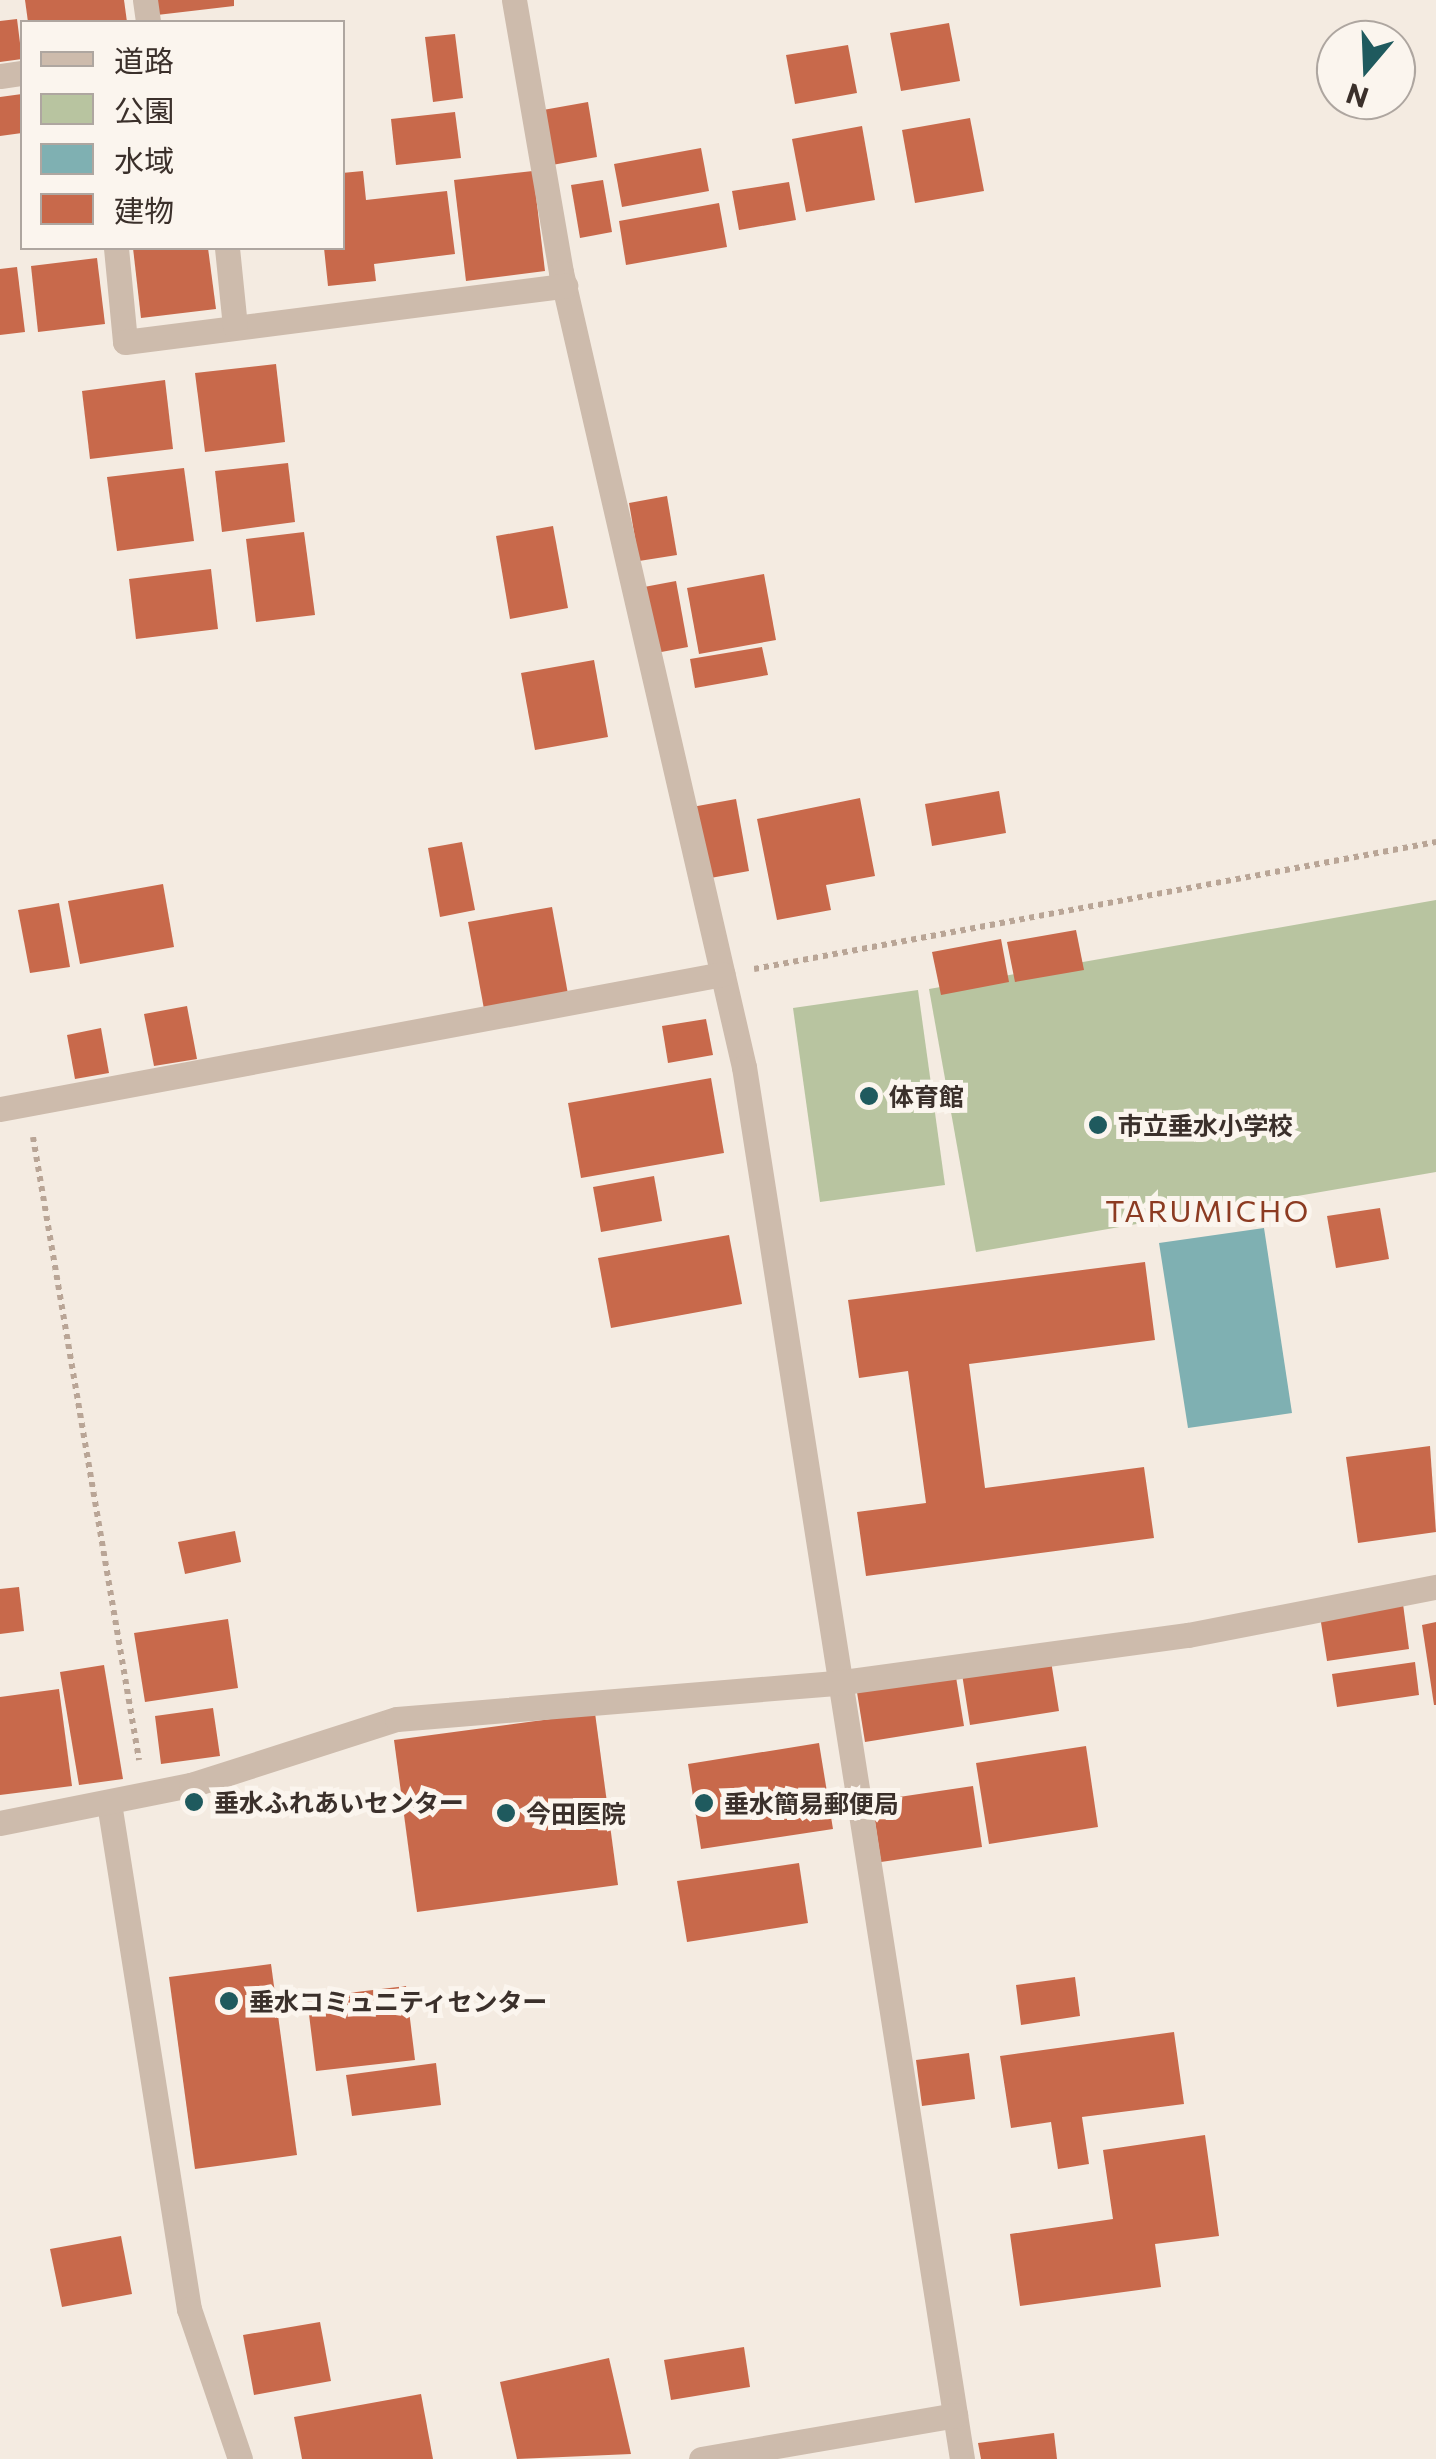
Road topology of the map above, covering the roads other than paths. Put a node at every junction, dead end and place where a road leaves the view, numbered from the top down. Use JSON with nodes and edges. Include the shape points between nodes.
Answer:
{"nodes":[{"id":1,"x":514,"y":0,"type":"edge"},
{"id":2,"x":116,"y":250,"type":"edge"},
{"id":3,"x":227,"y":250,"type":"edge"},
{"id":4,"x":565,"y":286,"type":"junction"},
{"id":5,"x":235,"y":327,"type":"junction"},
{"id":6,"x":723,"y":974,"type":"junction"},
{"id":7,"x":0,"y":1109,"type":"edge"},
{"id":8,"x":1436,"y":1587,"type":"edge"},
{"id":9,"x":836,"y":1683,"type":"junction"},
{"id":10,"x":109,"y":1804,"type":"junction"},
{"id":11,"x":0,"y":1823,"type":"edge"},
{"id":12,"x":954,"y":2415,"type":"junction"},
{"id":13,"x":240,"y":2459,"type":"edge"},
{"id":14,"x":702,"y":2459,"type":"edge"},
{"id":15,"x":962,"y":2459,"type":"edge"}],
"edges":[{"from":1,"to":4,"type":"street"},
{"from":2,"to":5,"type":"street","via":[[126,342]]},
{"from":3,"to":5,"type":"street"},
{"from":4,"to":5,"type":"street"},
{"from":4,"to":6,"type":"street"},
{"from":6,"to":7,"type":"street"},
{"from":6,"to":9,"type":"street"},
{"from":8,"to":9,"type":"street","via":[[1188,1635]]},
{"from":9,"to":10,"type":"street","via":[[397,1720]]},
{"from":9,"to":12,"type":"street"},
{"from":10,"to":11,"type":"street"},
{"from":10,"to":13,"type":"street","via":[[189,2308]]},
{"from":12,"to":14,"type":"street"},
{"from":12,"to":15,"type":"street"}]}
